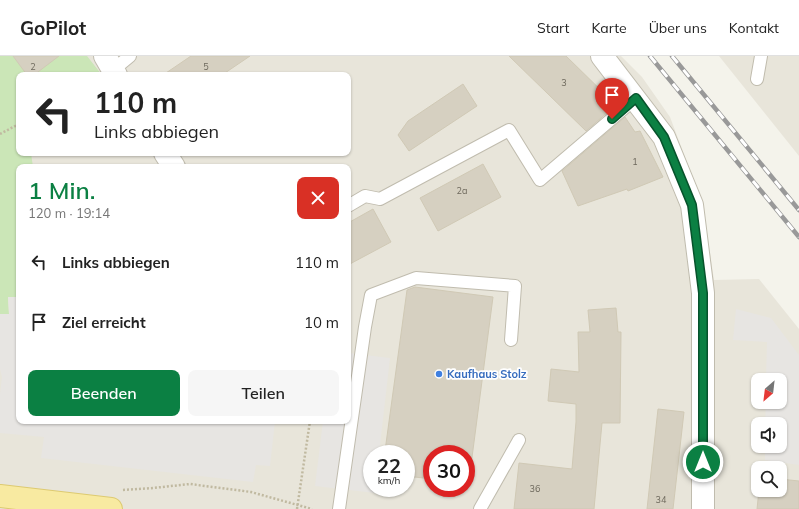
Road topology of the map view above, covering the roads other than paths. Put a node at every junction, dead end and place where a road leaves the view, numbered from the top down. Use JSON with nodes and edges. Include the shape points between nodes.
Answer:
{"nodes":[{"id":1,"x":130,"y":56,"type":"edge"},
{"id":2,"x":602,"y":56,"type":"edge"},
{"id":3,"x":761,"y":56,"type":"edge"},
{"id":4,"x":111,"y":67,"type":"edge"},
{"id":5,"x":757,"y":79,"type":"dead end"},
{"id":6,"x":636,"y":98,"type":"junction"},
{"id":7,"x":351,"y":204,"type":"edge"},
{"id":8,"x":510,"y":340,"type":"dead end"},
{"id":9,"x":519,"y":440,"type":"dead end"},
{"id":10,"x":0,"y":496,"type":"edge"},
{"id":11,"x":111,"y":509,"type":"edge"},
{"id":12,"x":340,"y":509,"type":"edge"},
{"id":13,"x":480,"y":509,"type":"edge"},
{"id":14,"x":703,"y":509,"type":"edge"}],
"edges":[{"from":1,"to":4,"type":"lane"},
{"from":2,"to":6,"type":"street"},
{"from":3,"to":5,"type":"lane"},
{"from":6,"to":7,"type":"lane","via":[[540,180],[509,130],[380,199],[365,196]]},
{"from":6,"to":14,"type":"street","via":[[664,137],[692,205],[703,293]]},
{"from":8,"to":12,"type":"lane","via":[[515,286],[416,278],[371,296]]},
{"from":9,"to":13,"type":"lane"},
{"from":10,"to":11,"type":"main road"}]}
